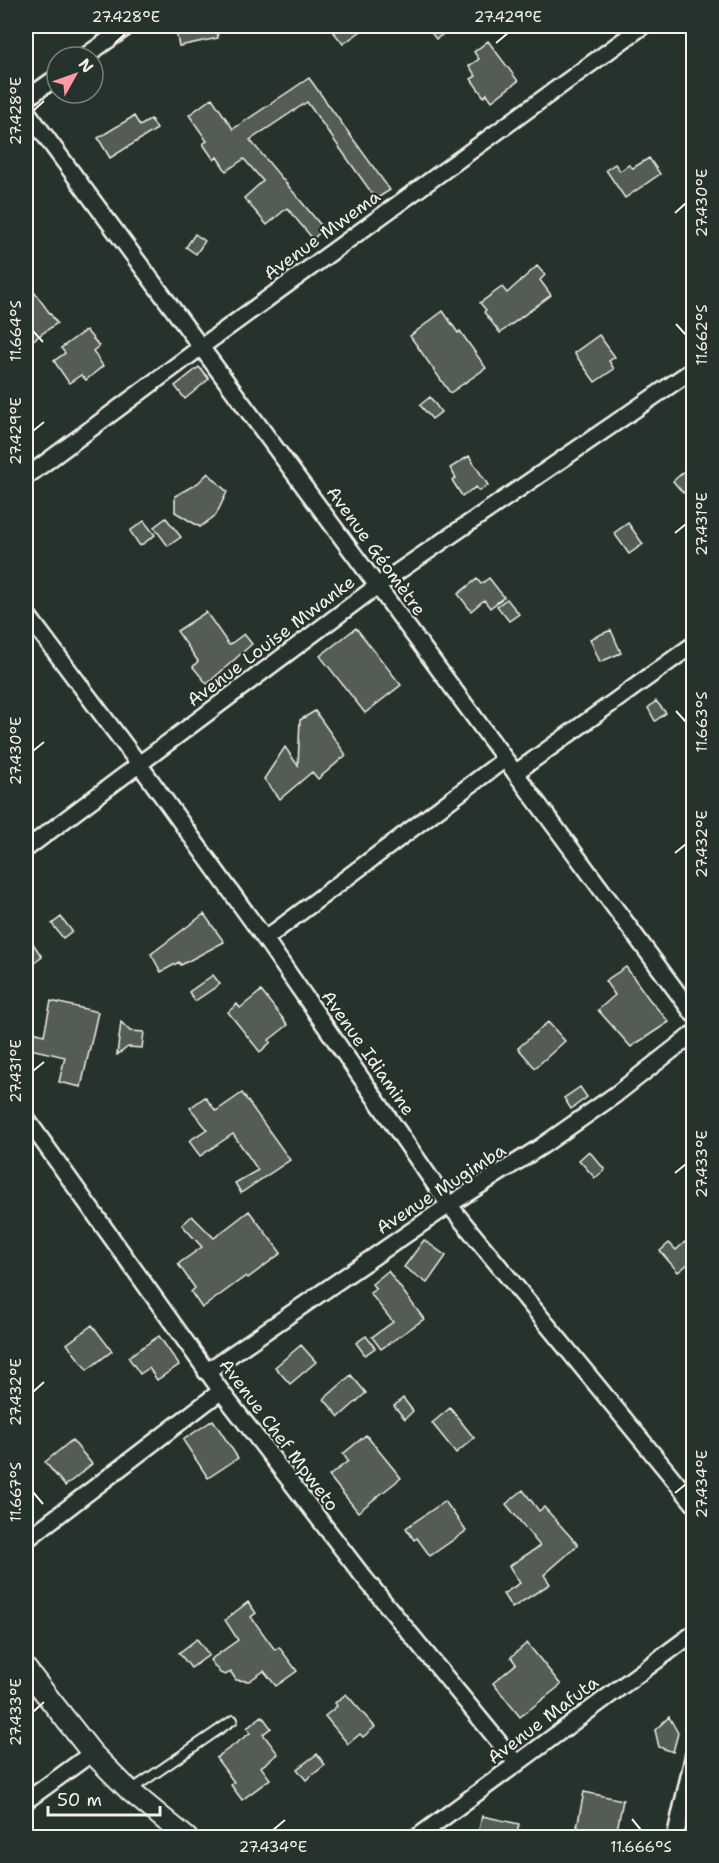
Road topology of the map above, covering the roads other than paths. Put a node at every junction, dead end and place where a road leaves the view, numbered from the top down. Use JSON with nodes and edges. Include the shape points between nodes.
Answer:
{"nodes":[{"id":1,"x":128,"y":26,"type":"edge"},
{"id":2,"x":643,"y":26,"type":"edge"},
{"id":3,"x":101,"y":45,"type":"edge"},
{"id":4,"x":45,"y":86,"type":"edge"},
{"id":5,"x":26,"y":99,"type":"edge"},
{"id":6,"x":26,"y":110,"type":"edge"},
{"id":7,"x":201,"y":347,"type":"junction"},
{"id":8,"x":693,"y":369,"type":"edge"},
{"id":9,"x":26,"y":477,"type":"edge"},
{"id":10,"x":377,"y":586,"type":"junction"},
{"id":11,"x":26,"y":613,"type":"edge"},
{"id":12,"x":693,"y":644,"type":"edge"},
{"id":13,"x":505,"y":759,"type":"junction"},
{"id":14,"x":139,"y":764,"type":"junction"},
{"id":15,"x":515,"y":773,"type":"junction"},
{"id":16,"x":26,"y":849,"type":"edge"},
{"id":17,"x":265,"y":939,"type":"junction"},
{"id":18,"x":693,"y":1015,"type":"edge"},
{"id":19,"x":693,"y":1033,"type":"edge"},
{"id":20,"x":26,"y":1118,"type":"edge"},
{"id":21,"x":449,"y":1205,"type":"junction"},
{"id":22,"x":206,"y":1372,"type":"junction"},
{"id":23,"x":221,"y":1391,"type":"junction"},
{"id":24,"x":693,"y":1504,"type":"edge"},
{"id":25,"x":26,"y":1540,"type":"edge"},
{"id":26,"x":693,"y":1633,"type":"edge"},
{"id":27,"x":26,"y":1669,"type":"edge"},
{"id":28,"x":233,"y":1720,"type":"dead end"},
{"id":29,"x":92,"y":1753,"type":"junction"},
{"id":30,"x":693,"y":1754,"type":"edge"},
{"id":31,"x":517,"y":1764,"type":"junction"},
{"id":32,"x":130,"y":1791,"type":"junction"},
{"id":33,"x":26,"y":1801,"type":"edge"},
{"id":34,"x":187,"y":1838,"type":"edge"},
{"id":35,"x":416,"y":1838,"type":"edge"},
{"id":36,"x":675,"y":1838,"type":"edge"}],
"edges":[{"from":1,"to":3,"type":"street"},
{"from":2,"to":7,"type":"street","name":"Avenue Mwema"},
{"from":4,"to":5,"type":"street"},
{"from":6,"to":7,"type":"street","name":"Avenue Géomètre"},
{"from":7,"to":9,"type":"street","name":"Avenue Mwema"},
{"from":7,"to":10,"type":"street","name":"Avenue Géomètre"},
{"from":8,"to":10,"type":"street","name":"Avenue Louise Mwanke"},
{"from":10,"to":13,"type":"street","name":"Avenue Géomètre"},
{"from":10,"to":14,"type":"street","name":"Avenue Louise Mwanke"},
{"from":11,"to":14,"type":"street","name":"Avenue Idiamine"},
{"from":12,"to":15,"type":"street"},
{"from":13,"to":15,"type":"street","name":"Avenue Géomètre"},
{"from":13,"to":17,"type":"street"},
{"from":14,"to":16,"type":"street","name":"Avenue Louise Mwanke"},
{"from":14,"to":17,"type":"street","name":"Avenue Idiamine"},
{"from":15,"to":18,"type":"street","name":"Avenue Géomètre"},
{"from":17,"to":21,"type":"street","name":"Avenue Idiamine"},
{"from":19,"to":21,"type":"street","name":"Avenue Mugimba","via":[[615,1095]]},
{"from":20,"to":22,"type":"street","name":"Avenue Chef Mpweto"},
{"from":21,"to":22,"type":"street","name":"Avenue Mugimba"},
{"from":21,"to":24,"type":"street","name":"Avenue Idiamine"},
{"from":22,"to":23,"type":"street","name":"Avenue Chef Mpweto"},
{"from":23,"to":25,"type":"street"},
{"from":23,"to":31,"type":"street","name":"Avenue Chef Mpweto","via":[[362,1575]]},
{"from":26,"to":31,"type":"street","name":"Avenue Mafuta"},
{"from":27,"to":29,"type":"street"},
{"from":28,"to":32,"type":"lane"},
{"from":29,"to":32,"type":"street"},
{"from":29,"to":33,"type":"street"},
{"from":30,"to":36,"type":"street"},
{"from":31,"to":35,"type":"street","name":"Avenue Mafuta"},
{"from":32,"to":34,"type":"street"}]}
